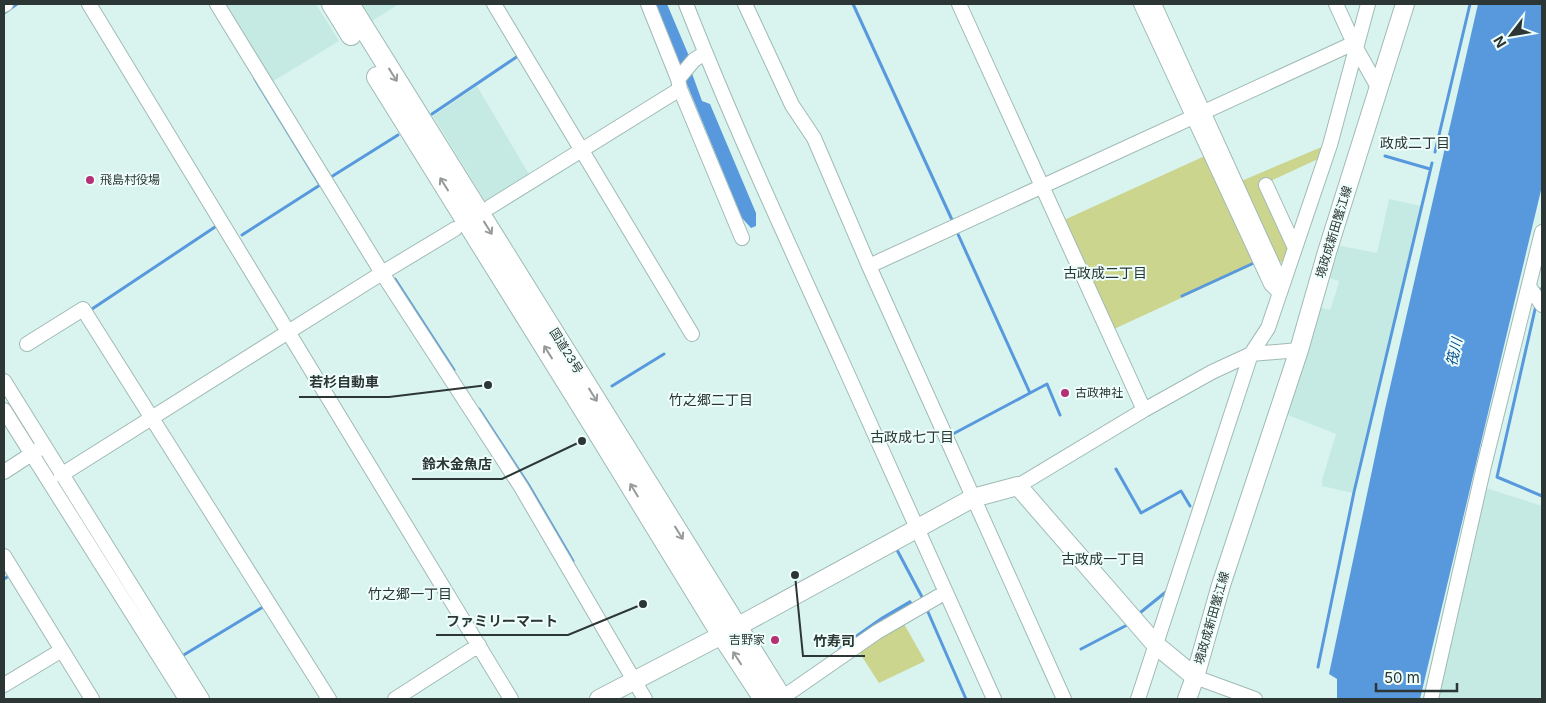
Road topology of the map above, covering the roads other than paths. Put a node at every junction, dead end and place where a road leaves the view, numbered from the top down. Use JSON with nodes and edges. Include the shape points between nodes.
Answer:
{"nodes":[{"id":1,"x":89,"y":4,"type":"edge"},
{"id":2,"x":217,"y":4,"type":"edge"},
{"id":3,"x":332,"y":4,"type":"edge"},
{"id":4,"x":349,"y":4,"type":"edge"},
{"id":5,"x":494,"y":4,"type":"edge"},
{"id":6,"x":648,"y":4,"type":"edge"},
{"id":7,"x":686,"y":4,"type":"edge"},
{"id":8,"x":745,"y":4,"type":"edge"},
{"id":9,"x":959,"y":4,"type":"edge"},
{"id":10,"x":1141,"y":4,"type":"edge"},
{"id":11,"x":1154,"y":4,"type":"edge"},
{"id":12,"x":1336,"y":4,"type":"edge"},
{"id":13,"x":1368,"y":4,"type":"edge"},
{"id":14,"x":1405,"y":4,"type":"edge"},
{"id":15,"x":1355,"y":45,"type":"junction"},
{"id":16,"x":700,"y":57,"type":"junction"},
{"id":17,"x":680,"y":81,"type":"junction"},
{"id":18,"x":1379,"y":89,"type":"junction"},
{"id":19,"x":1198,"y":115,"type":"junction"},
{"id":20,"x":582,"y":151,"type":"junction"},
{"id":21,"x":1266,"y":185,"type":"dead end"},
{"id":22,"x":1042,"y":187,"type":"junction"},
{"id":23,"x":490,"y":207,"type":"dead end"},
{"id":24,"x":455,"y":229,"type":"dead end"},
{"id":25,"x":1542,"y":232,"type":"edge"},
{"id":26,"x":742,"y":238,"type":"dead end"},
{"id":27,"x":1295,"y":248,"type":"junction"},
{"id":28,"x":869,"y":266,"type":"junction"},
{"id":29,"x":382,"y":273,"type":"junction"},
{"id":30,"x":1542,"y":278,"type":"edge"},
{"id":31,"x":1282,"y":287,"type":"junction"},
{"id":32,"x":1530,"y":288,"type":"junction"},
{"id":33,"x":1542,"y":305,"type":"edge"},
{"id":34,"x":289,"y":331,"type":"junction"},
{"id":35,"x":692,"y":334,"type":"dead end"},
{"id":36,"x":27,"y":344,"type":"dead end"},
{"id":37,"x":1299,"y":350,"type":"junction"},
{"id":38,"x":1251,"y":354,"type":"junction"},
{"id":39,"x":4,"y":381,"type":"edge"},
{"id":40,"x":4,"y":410,"type":"edge"},
{"id":41,"x":1144,"y":410,"type":"junction"},
{"id":42,"x":152,"y":419,"type":"junction"},
{"id":43,"x":37,"y":450,"type":"junction"},
{"id":44,"x":4,"y":472,"type":"edge"},
{"id":45,"x":61,"y":475,"type":"junction"},
{"id":46,"x":1018,"y":486,"type":"junction"},
{"id":47,"x":972,"y":498,"type":"junction"},
{"id":48,"x":918,"y":528,"type":"junction"},
{"id":49,"x":4,"y":556,"type":"edge"},
{"id":50,"x":946,"y":592,"type":"junction"},
{"id":51,"x":729,"y":631,"type":"junction"},
{"id":52,"x":480,"y":644,"type":"junction"},
{"id":53,"x":1156,"y":645,"type":"junction"},
{"id":54,"x":62,"y":650,"type":"junction"},
{"id":55,"x":1195,"y":677,"type":"junction"},
{"id":56,"x":634,"y":680,"type":"junction"},
{"id":57,"x":4,"y":685,"type":"edge"},
{"id":58,"x":786,"y":696,"type":"edge"},
{"id":59,"x":92,"y":699,"type":"edge"},
{"id":60,"x":186,"y":699,"type":"edge"},
{"id":61,"x":202,"y":699,"type":"edge"},
{"id":62,"x":329,"y":699,"type":"edge"},
{"id":63,"x":395,"y":699,"type":"edge"},
{"id":64,"x":512,"y":699,"type":"edge"},
{"id":65,"x":599,"y":699,"type":"edge"},
{"id":66,"x":645,"y":699,"type":"edge"},
{"id":67,"x":764,"y":699,"type":"edge"},
{"id":68,"x":994,"y":699,"type":"edge"},
{"id":69,"x":1064,"y":699,"type":"edge"},
{"id":70,"x":1138,"y":699,"type":"edge"},
{"id":71,"x":1187,"y":699,"type":"edge"},
{"id":72,"x":1255,"y":699,"type":"edge"},
{"id":73,"x":1431,"y":699,"type":"edge"}],
"edges":[{"from":1,"to":34,"type":"street"},
{"from":2,"to":29,"type":"street"},
{"from":51,"to":3,"type":"highway","name":"国道23号","one_way":true,"via":[[589,418]]},
{"from":4,"to":51,"type":"highway","name":"国道23号","one_way":true},
{"from":5,"to":20,"type":"street"},
{"from":6,"to":17,"type":"street"},
{"from":7,"to":16,"type":"street"},
{"from":8,"to":28,"type":"street","via":[[792,105],[814,138]]},
{"from":9,"to":22,"type":"street"},
{"from":10,"to":19,"type":"street"},
{"from":11,"to":19,"type":"street"},
{"from":12,"to":15,"type":"street"},
{"from":13,"to":15,"type":"street"},
{"from":14,"to":18,"type":"main road","name":"境政成新田蟹江線"},
{"from":15,"to":18,"type":"street"},
{"from":15,"to":19,"type":"street"},
{"from":15,"to":27,"type":"street","via":[[1330,145]]},
{"from":16,"to":17,"type":"street"},
{"from":16,"to":48,"type":"street"},
{"from":17,"to":20,"type":"street"},
{"from":17,"to":26,"type":"street"},
{"from":18,"to":37,"type":"main road","name":"境政成新田蟹江線"},
{"from":19,"to":22,"type":"street"},
{"from":19,"to":31,"type":"street","via":[[1270,284]]},
{"from":20,"to":23,"type":"street"},
{"from":20,"to":35,"type":"street"},
{"from":21,"to":27,"type":"street"},
{"from":22,"to":28,"type":"street"},
{"from":22,"to":41,"type":"street"},
{"from":24,"to":29,"type":"street"},
{"from":25,"to":32,"type":"street"},
{"from":27,"to":31,"type":"street"},
{"from":28,"to":47,"type":"street"},
{"from":29,"to":34,"type":"street"},
{"from":29,"to":56,"type":"street","via":[[520,488]]},
{"from":30,"to":32,"type":"street"},
{"from":31,"to":38,"type":"street","via":[[1268,328]]},
{"from":32,"to":33,"type":"street"},
{"from":32,"to":73,"type":"street","via":[[1484,466]]},
{"from":34,"to":42,"type":"street"},
{"from":34,"to":52,"type":"street"},
{"from":36,"to":42,"type":"street","via":[[83,310]]},
{"from":37,"to":38,"type":"street"},
{"from":37,"to":55,"type":"main road","name":"境政成新田蟹江線","via":[[1239,528]]},
{"from":38,"to":41,"type":"street"},
{"from":38,"to":53,"type":"street"},
{"from":39,"to":43,"type":"street"},
{"from":40,"to":43,"type":"street"},
{"from":41,"to":46,"type":"street"},
{"from":42,"to":45,"type":"street"},
{"from":42,"to":62,"type":"street"},
{"from":43,"to":44,"type":"street"},
{"from":43,"to":45,"type":"street"},
{"from":43,"to":60,"type":"street"},
{"from":45,"to":61,"type":"street"},
{"from":46,"to":47,"type":"main road"},
{"from":46,"to":53,"type":"main road","name":"境政成新田蟹江線"},
{"from":47,"to":48,"type":"main road"},
{"from":47,"to":69,"type":"street"},
{"from":48,"to":50,"type":"street"},
{"from":48,"to":51,"type":"main road"},
{"from":49,"to":54,"type":"street"},
{"from":50,"to":58,"type":"street","via":[[877,632]]},
{"from":50,"to":68,"type":"street"},
{"from":51,"to":56,"type":"main road"},
{"from":51,"to":58,"type":"highway","name":"国道23号"},
{"from":67,"to":51,"type":"highway","name":"国道23号","one_way":true},
{"from":52,"to":63,"type":"street"},
{"from":52,"to":64,"type":"street"},
{"from":53,"to":55,"type":"main road","name":"境政成新田蟹江線"},
{"from":53,"to":70,"type":"street"},
{"from":54,"to":57,"type":"street"},
{"from":54,"to":59,"type":"street"},
{"from":55,"to":71,"type":"main road"},
{"from":55,"to":72,"type":"street"},
{"from":56,"to":65,"type":"main road"},
{"from":56,"to":66,"type":"street"}]}
